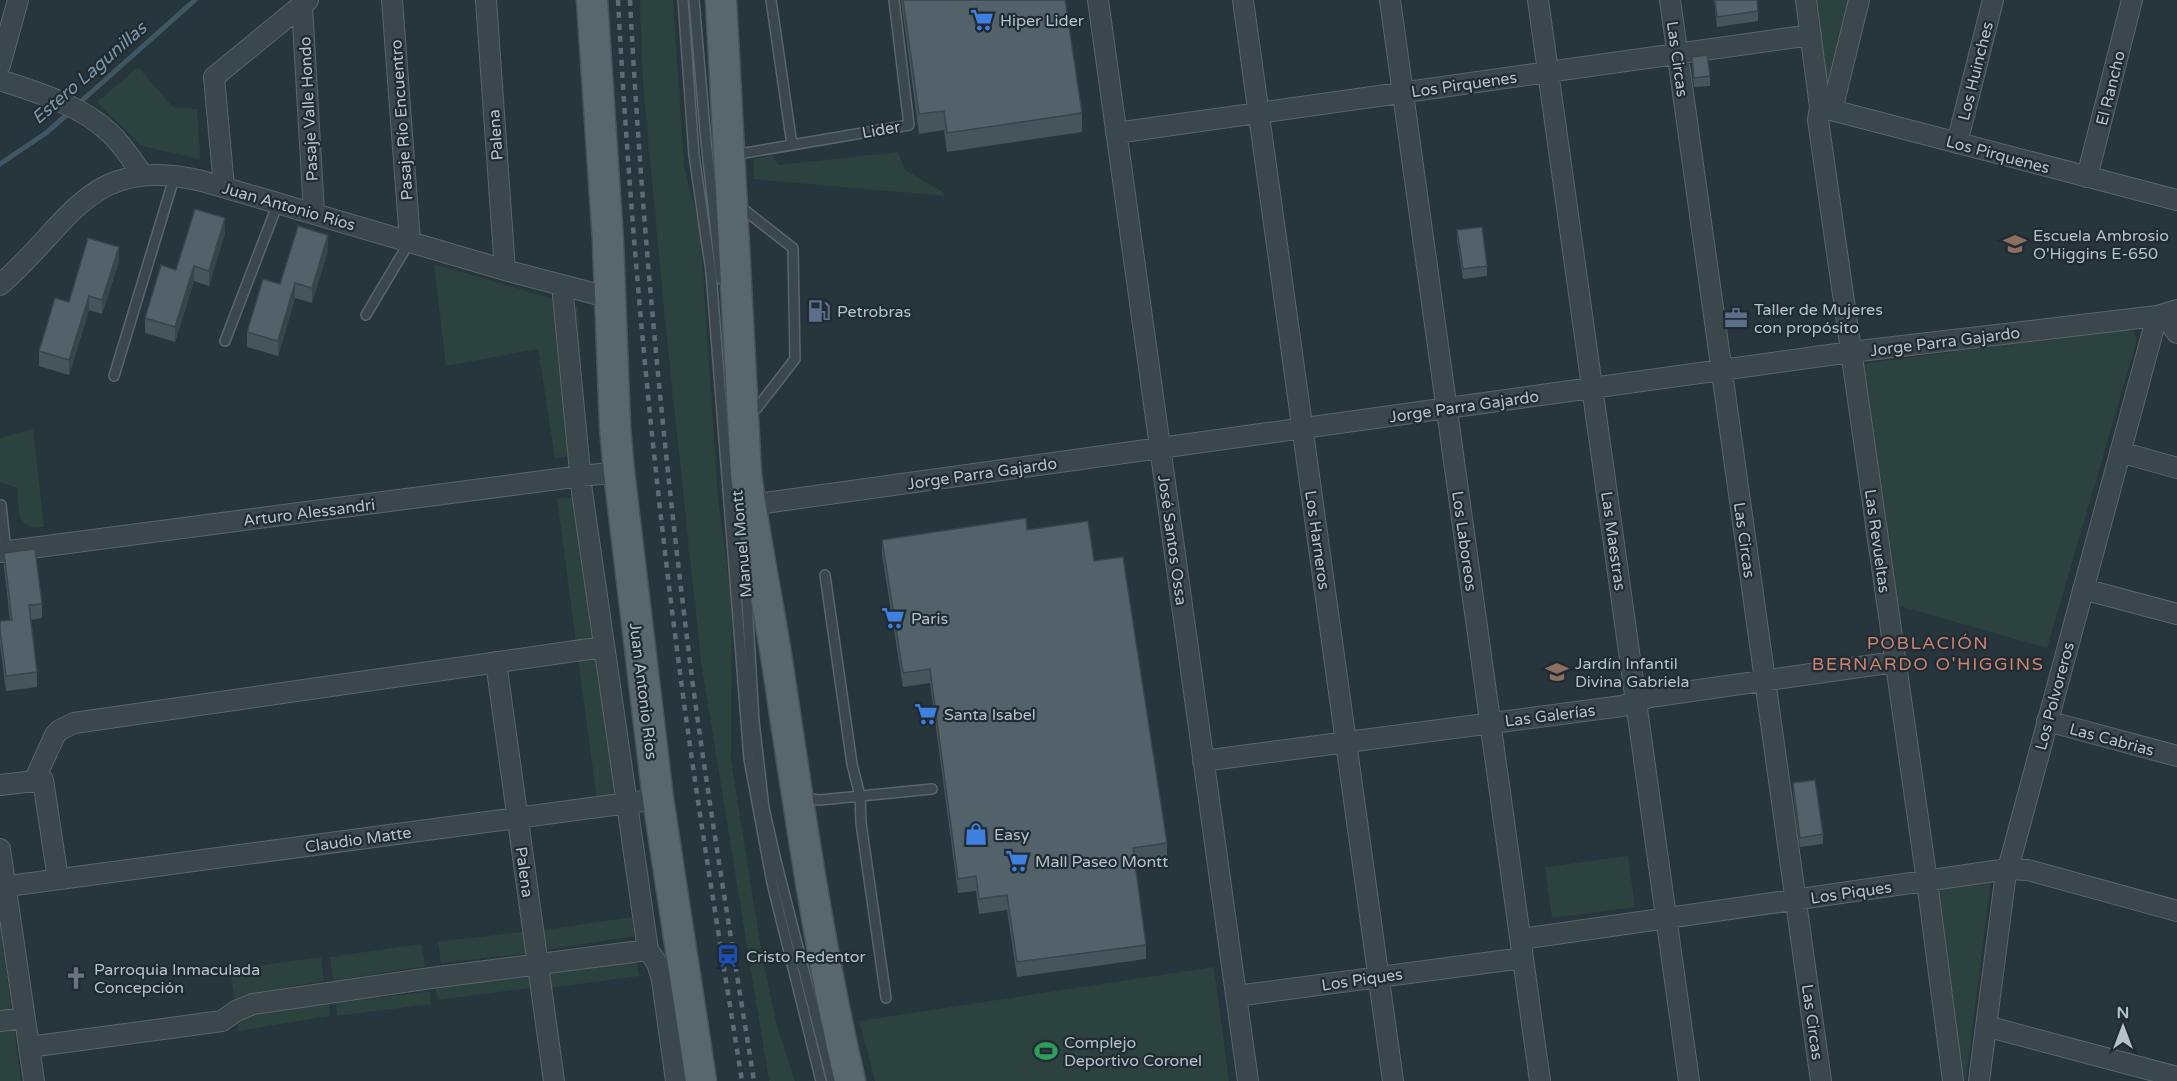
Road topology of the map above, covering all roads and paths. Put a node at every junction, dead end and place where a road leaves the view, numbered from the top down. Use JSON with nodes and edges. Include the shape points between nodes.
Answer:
{"nodes":[{"id":1,"x":18,"y":0,"type":"edge"},
{"id":2,"x":392,"y":0,"type":"edge"},
{"id":3,"x":486,"y":0,"type":"edge"},
{"id":4,"x":592,"y":0,"type":"edge"},
{"id":5,"x":683,"y":0,"type":"edge"},
{"id":6,"x":694,"y":0,"type":"edge"},
{"id":7,"x":721,"y":0,"type":"edge"},
{"id":8,"x":771,"y":0,"type":"edge"},
{"id":9,"x":894,"y":0,"type":"edge"},
{"id":10,"x":1098,"y":0,"type":"edge"},
{"id":11,"x":1243,"y":0,"type":"edge"},
{"id":12,"x":1390,"y":0,"type":"edge"},
{"id":13,"x":1538,"y":0,"type":"edge"},
{"id":14,"x":1670,"y":0,"type":"edge"},
{"id":15,"x":1806,"y":0,"type":"edge"},
{"id":16,"x":1859,"y":0,"type":"edge"},
{"id":17,"x":1993,"y":0,"type":"edge"},
{"id":18,"x":2132,"y":0,"type":"edge"},
{"id":19,"x":305,"y":2,"type":"edge"},
{"id":20,"x":1811,"y":36,"type":"junction"},
{"id":21,"x":1677,"y":54,"type":"junction"},
{"id":22,"x":0,"y":65,"type":"edge"},
{"id":23,"x":1548,"y":73,"type":"junction"},
{"id":24,"x":0,"y":80,"type":"edge"},
{"id":25,"x":1403,"y":93,"type":"junction"},
{"id":26,"x":1826,"y":108,"type":"junction"},
{"id":27,"x":1259,"y":113,"type":"junction"},
{"id":28,"x":1116,"y":133,"type":"junction"},
{"id":29,"x":1957,"y":143,"type":"junction"},
{"id":30,"x":792,"y":145,"type":"junction"},
{"id":31,"x":730,"y":156,"type":"junction"},
{"id":32,"x":142,"y":174,"type":"junction"},
{"id":33,"x":175,"y":175,"type":"junction"},
{"id":34,"x":2087,"y":177,"type":"junction"},
{"id":35,"x":225,"y":187,"type":"junction"},
{"id":36,"x":2177,"y":200,"type":"edge"},
{"id":37,"x":732,"y":201,"type":"junction"},
{"id":38,"x":278,"y":203,"type":"junction"},
{"id":39,"x":314,"y":213,"type":"junction"},
{"id":40,"x":410,"y":241,"type":"junction"},
{"id":41,"x":505,"y":270,"type":"junction"},
{"id":42,"x":0,"y":285,"type":"edge"},
{"id":43,"x":562,"y":285,"type":"junction"},
{"id":44,"x":611,"y":298,"type":"junction"},
{"id":45,"x":2166,"y":314,"type":"edge"},
{"id":46,"x":366,"y":315,"type":"dead end"},
{"id":47,"x":2177,"y":333,"type":"edge"},
{"id":48,"x":225,"y":341,"type":"dead end"},
{"id":49,"x":1851,"y":352,"type":"junction"},
{"id":50,"x":1722,"y":370,"type":"junction"},
{"id":51,"x":114,"y":376,"type":"dead end"},
{"id":52,"x":1592,"y":388,"type":"junction"},
{"id":53,"x":1447,"y":408,"type":"junction"},
{"id":54,"x":744,"y":412,"type":"junction"},
{"id":55,"x":1302,"y":428,"type":"junction"},
{"id":56,"x":1160,"y":448,"type":"junction"},
{"id":57,"x":2120,"y":452,"type":"junction"},
{"id":58,"x":2177,"y":468,"type":"edge"},
{"id":59,"x":619,"y":472,"type":"junction"},
{"id":60,"x":581,"y":476,"type":"junction"},
{"id":61,"x":750,"y":505,"type":"junction"},
{"id":62,"x":1,"y":506,"type":"edge"},
{"id":63,"x":3,"y":552,"type":"edge"},
{"id":64,"x":825,"y":575,"type":"dead end"},
{"id":65,"x":2084,"y":589,"type":"junction"},
{"id":66,"x":2177,"y":614,"type":"edge"},
{"id":67,"x":603,"y":647,"type":"junction"},
{"id":68,"x":496,"y":662,"type":"junction"},
{"id":69,"x":1895,"y":662,"type":"junction"},
{"id":70,"x":1765,"y":681,"type":"junction"},
{"id":71,"x":1636,"y":702,"type":"junction"},
{"id":72,"x":2048,"y":722,"type":"junction"},
{"id":73,"x":1491,"y":723,"type":"junction"},
{"id":74,"x":1346,"y":742,"type":"junction"},
{"id":75,"x":2177,"y":756,"type":"edge"},
{"id":76,"x":1203,"y":761,"type":"junction"},
{"id":77,"x":39,"y":780,"type":"junction"},
{"id":78,"x":0,"y":785,"type":"edge"},
{"id":79,"x":932,"y":789,"type":"dead end"},
{"id":80,"x":860,"y":796,"type":"junction"},
{"id":81,"x":798,"y":798,"type":"junction"},
{"id":82,"x":658,"y":799,"type":"junction"},
{"id":83,"x":626,"y":803,"type":"junction"},
{"id":84,"x":518,"y":818,"type":"junction"},
{"id":85,"x":0,"y":849,"type":"edge"},
{"id":86,"x":2008,"y":869,"type":"junction"},
{"id":87,"x":57,"y":879,"type":"junction"},
{"id":88,"x":1927,"y":880,"type":"junction"},
{"id":89,"x":3,"y":886,"type":"edge"},
{"id":90,"x":1796,"y":900,"type":"junction"},
{"id":91,"x":2177,"y":910,"type":"edge"},
{"id":92,"x":1667,"y":918,"type":"junction"},
{"id":93,"x":1522,"y":949,"type":"junction"},
{"id":94,"x":648,"y":950,"type":"junction"},
{"id":95,"x":538,"y":963,"type":"junction"},
{"id":96,"x":1379,"y":977,"type":"junction"},
{"id":97,"x":1236,"y":996,"type":"junction"},
{"id":98,"x":886,"y":998,"type":"dead end"},
{"id":99,"x":24,"y":1018,"type":"junction"},
{"id":100,"x":0,"y":1021,"type":"edge"},
{"id":101,"x":1986,"y":1026,"type":"junction"},
{"id":102,"x":29,"y":1047,"type":"junction"},
{"id":103,"x":2177,"y":1077,"type":"edge"},
{"id":104,"x":34,"y":1081,"type":"edge"},
{"id":105,"x":554,"y":1081,"type":"edge"},
{"id":106,"x":676,"y":1081,"type":"edge"},
{"id":107,"x":701,"y":1081,"type":"edge"},
{"id":108,"x":821,"y":1081,"type":"edge"},
{"id":109,"x":832,"y":1081,"type":"edge"},
{"id":110,"x":850,"y":1081,"type":"edge"},
{"id":111,"x":1248,"y":1081,"type":"edge"},
{"id":112,"x":1393,"y":1081,"type":"edge"},
{"id":113,"x":1540,"y":1081,"type":"edge"},
{"id":114,"x":1689,"y":1081,"type":"edge"},
{"id":115,"x":1821,"y":1081,"type":"edge"},
{"id":116,"x":1953,"y":1081,"type":"edge"},
{"id":117,"x":1979,"y":1081,"type":"edge"}],
"edges":[{"from":1,"to":22,"type":"street"},
{"from":2,"to":40,"type":"street","name":"Pasaje Río Encuentro"},
{"from":3,"to":41,"type":"street","name":"Palena"},
{"from":4,"to":44,"type":"main road","name":"Juan Antonio Ríos"},
{"from":5,"to":108,"type":"lane","name":"Manuel Montt","via":[[694,155],[711,272],[748,750],[762,838]]},
{"from":6,"to":109,"type":"lane","name":"Manuel Montt","via":[[721,276],[760,781],[769,834]]},
{"from":7,"to":31,"type":"main road","name":"Manuel Montt"},
{"from":8,"to":30,"type":"lane"},
{"from":9,"to":30,"type":"lane","name":"Lider","via":[[909,125]]},
{"from":10,"to":28,"type":"street","name":"José Santos Ossa"},
{"from":11,"to":27,"type":"street","name":"Los Harneros"},
{"from":12,"to":25,"type":"street","name":"Los Laboreos"},
{"from":13,"to":23,"type":"street","name":"Las Maestras"},
{"from":14,"to":21,"type":"street","name":"Las Circas"},
{"from":15,"to":20,"type":"street","name":"Las Revueltas"},
{"from":16,"to":26,"type":"street"},
{"from":17,"to":29,"type":"street","name":"Los Huinches"},
{"from":18,"to":34,"type":"street","name":"El Rancho"},
{"from":19,"to":35,"type":"street","via":[[214,77]]},
{"from":19,"to":39,"type":"street","name":"Pasaje Valle Hondo"},
{"from":20,"to":21,"type":"street","name":"Los Pirquenes"},
{"from":20,"to":26,"type":"street","name":"Las Revueltas"},
{"from":21,"to":23,"type":"street","name":"Los Pirquenes"},
{"from":21,"to":50,"type":"street","name":"Las Circas"},
{"from":23,"to":25,"type":"street","name":"Los Pirquenes"},
{"from":23,"to":52,"type":"street","name":"Las Maestras"},
{"from":24,"to":32,"type":"street","via":[[51,98],[91,119],[112,135]]},
{"from":25,"to":27,"type":"street","name":"Los Pirquenes"},
{"from":25,"to":53,"type":"street","name":"Los Laboreos"},
{"from":26,"to":29,"type":"street","name":"Los Pirquenes"},
{"from":26,"to":49,"type":"street","name":"Las Revueltas","via":[[1818,120]]},
{"from":27,"to":28,"type":"street","name":"Los Pirquenes"},
{"from":27,"to":55,"type":"street","name":"Los Harneros"},
{"from":28,"to":56,"type":"street","name":"José Santos Ossa"},
{"from":29,"to":34,"type":"street","name":"Los Pirquenes"},
{"from":30,"to":31,"type":"lane","name":"Lider"},
{"from":31,"to":37,"type":"main road","name":"Manuel Montt"},
{"from":32,"to":33,"type":"street","name":"Juan Antonio Ríos"},
{"from":32,"to":42,"type":"street","name":"Juan Antonio Ríos","via":[[114,183],[78,204]]},
{"from":33,"to":35,"type":"street","name":"Juan Antonio Ríos"},
{"from":33,"to":51,"type":"lane"},
{"from":34,"to":36,"type":"street","name":"Los Pirquenes"},
{"from":35,"to":38,"type":"street","name":"Juan Antonio Ríos"},
{"from":37,"to":54,"type":"main road","name":"Manuel Montt"},
{"from":37,"to":54,"type":"lane","via":[[793,248],[795,359],[757,408]]},
{"from":38,"to":39,"type":"street","name":"Juan Antonio Ríos"},
{"from":38,"to":48,"type":"lane"},
{"from":39,"to":40,"type":"street","name":"Juan Antonio Ríos"},
{"from":40,"to":41,"type":"street","name":"Juan Antonio Ríos"},
{"from":40,"to":46,"type":"lane"},
{"from":41,"to":43,"type":"street","name":"Juan Antonio Ríos"},
{"from":43,"to":44,"type":"street","name":"Juan Antonio Ríos"},
{"from":43,"to":60,"type":"street"},
{"from":44,"to":59,"type":"main road","name":"Juan Antonio Ríos"},
{"from":45,"to":47,"type":"street"},
{"from":45,"to":49,"type":"street","name":"Jorge Parra Gajardo"},
{"from":45,"to":57,"type":"street","name":"Los Polvoreros"},
{"from":49,"to":50,"type":"street","name":"Jorge Parra Gajardo"},
{"from":49,"to":69,"type":"street","name":"Las Revueltas"},
{"from":50,"to":52,"type":"street","name":"Jorge Parra Gajardo"},
{"from":50,"to":70,"type":"street","name":"Las Circas"},
{"from":52,"to":53,"type":"street","name":"Jorge Parra Gajardo"},
{"from":52,"to":71,"type":"street","name":"Las Maestras"},
{"from":53,"to":55,"type":"street","name":"Jorge Parra Gajardo"},
{"from":53,"to":73,"type":"street","name":"Los Laboreos"},
{"from":54,"to":61,"type":"main road","name":"Manuel Montt"},
{"from":55,"to":56,"type":"street","name":"Jorge Parra Gajardo"},
{"from":55,"to":74,"type":"street","name":"Los Harneros"},
{"from":56,"to":61,"type":"street","name":"Jorge Parra Gajardo"},
{"from":56,"to":76,"type":"street","name":"José Santos Ossa"},
{"from":57,"to":58,"type":"street"},
{"from":57,"to":65,"type":"street","name":"Los Polvoreros"},
{"from":59,"to":60,"type":"street","name":"Arturo Alessandri"},
{"from":59,"to":82,"type":"main road","name":"Juan Antonio Ríos"},
{"from":60,"to":63,"type":"street","name":"Arturo Alessandri"},
{"from":60,"to":67,"type":"street"},
{"from":61,"to":81,"type":"main road","name":"Manuel Montt"},
{"from":62,"to":63,"type":"lane"},
{"from":64,"to":80,"type":"lane"},
{"from":65,"to":66,"type":"street"},
{"from":65,"to":72,"type":"street","name":"Los Polvoreros"},
{"from":67,"to":68,"type":"street"},
{"from":67,"to":83,"type":"street"},
{"from":68,"to":77,"type":"street","via":[[74,723],[55,735]]},
{"from":68,"to":84,"type":"street","name":"Palena"},
{"from":69,"to":70,"type":"street","name":"Las Galerías"},
{"from":69,"to":88,"type":"street","name":"Las Revueltas"},
{"from":70,"to":71,"type":"street","name":"Las Galerías"},
{"from":70,"to":90,"type":"street","name":"Las Circas"},
{"from":71,"to":73,"type":"street","name":"Las Galerías"},
{"from":71,"to":92,"type":"street","name":"Las Maestras"},
{"from":72,"to":75,"type":"street","name":"Las Cabrias"},
{"from":72,"to":86,"type":"street","name":"Los Polvoreros"},
{"from":73,"to":74,"type":"street","name":"Las Galerías"},
{"from":73,"to":93,"type":"street","name":"Los Laboreos"},
{"from":74,"to":76,"type":"street","name":"Las Galerías"},
{"from":74,"to":96,"type":"street","name":"Los Harneros"},
{"from":76,"to":97,"type":"street","name":"José Santos Ossa"},
{"from":77,"to":78,"type":"street"},
{"from":77,"to":87,"type":"street"},
{"from":79,"to":80,"type":"lane"},
{"from":80,"to":81,"type":"lane"},
{"from":80,"to":98,"type":"lane"},
{"from":81,"to":110,"type":"main road","name":"Manuel Montt"},
{"from":82,"to":83,"type":"street","name":"Claudio Matte"},
{"from":82,"to":107,"type":"main road","name":"Juan Antonio Ríos"},
{"from":83,"to":84,"type":"street","name":"Claudio Matte"},
{"from":83,"to":94,"type":"street"},
{"from":84,"to":87,"type":"street","name":"Claudio Matte"},
{"from":84,"to":95,"type":"street","name":"Palena"},
{"from":85,"to":89,"type":"street"},
{"from":86,"to":88,"type":"street","name":"Los Piques"},
{"from":86,"to":91,"type":"street","name":"Los Piques","via":[[2028,870]]},
{"from":86,"to":101,"type":"street","name":"Los Polvoreros"},
{"from":87,"to":89,"type":"street","name":"Claudio Matte"},
{"from":88,"to":90,"type":"street","name":"Los Piques"},
{"from":88,"to":116,"type":"street","name":"Las Revueltas"},
{"from":89,"to":99,"type":"street"},
{"from":90,"to":92,"type":"street","name":"Los Piques"},
{"from":90,"to":115,"type":"street","name":"Las Circas"},
{"from":92,"to":93,"type":"street","name":"Los Piques"},
{"from":92,"to":114,"type":"street","name":"Las Maestras"},
{"from":93,"to":96,"type":"street","name":"Los Piques"},
{"from":93,"to":113,"type":"street","name":"Los Laboreos"},
{"from":94,"to":95,"type":"street"},
{"from":94,"to":106,"type":"street","via":[[662,980]]},
{"from":95,"to":102,"type":"street","via":[[253,1004],[222,1021]]},
{"from":95,"to":105,"type":"street","name":"Palena"},
{"from":96,"to":97,"type":"street","name":"Los Piques"},
{"from":96,"to":112,"type":"street","name":"Los Harneros"},
{"from":97,"to":111,"type":"street","name":"José Santos Ossa"},
{"from":99,"to":100,"type":"street"},
{"from":99,"to":102,"type":"street"},
{"from":101,"to":103,"type":"street"},
{"from":101,"to":117,"type":"street","name":"Los Polvoreros"},
{"from":102,"to":104,"type":"street"}]}
